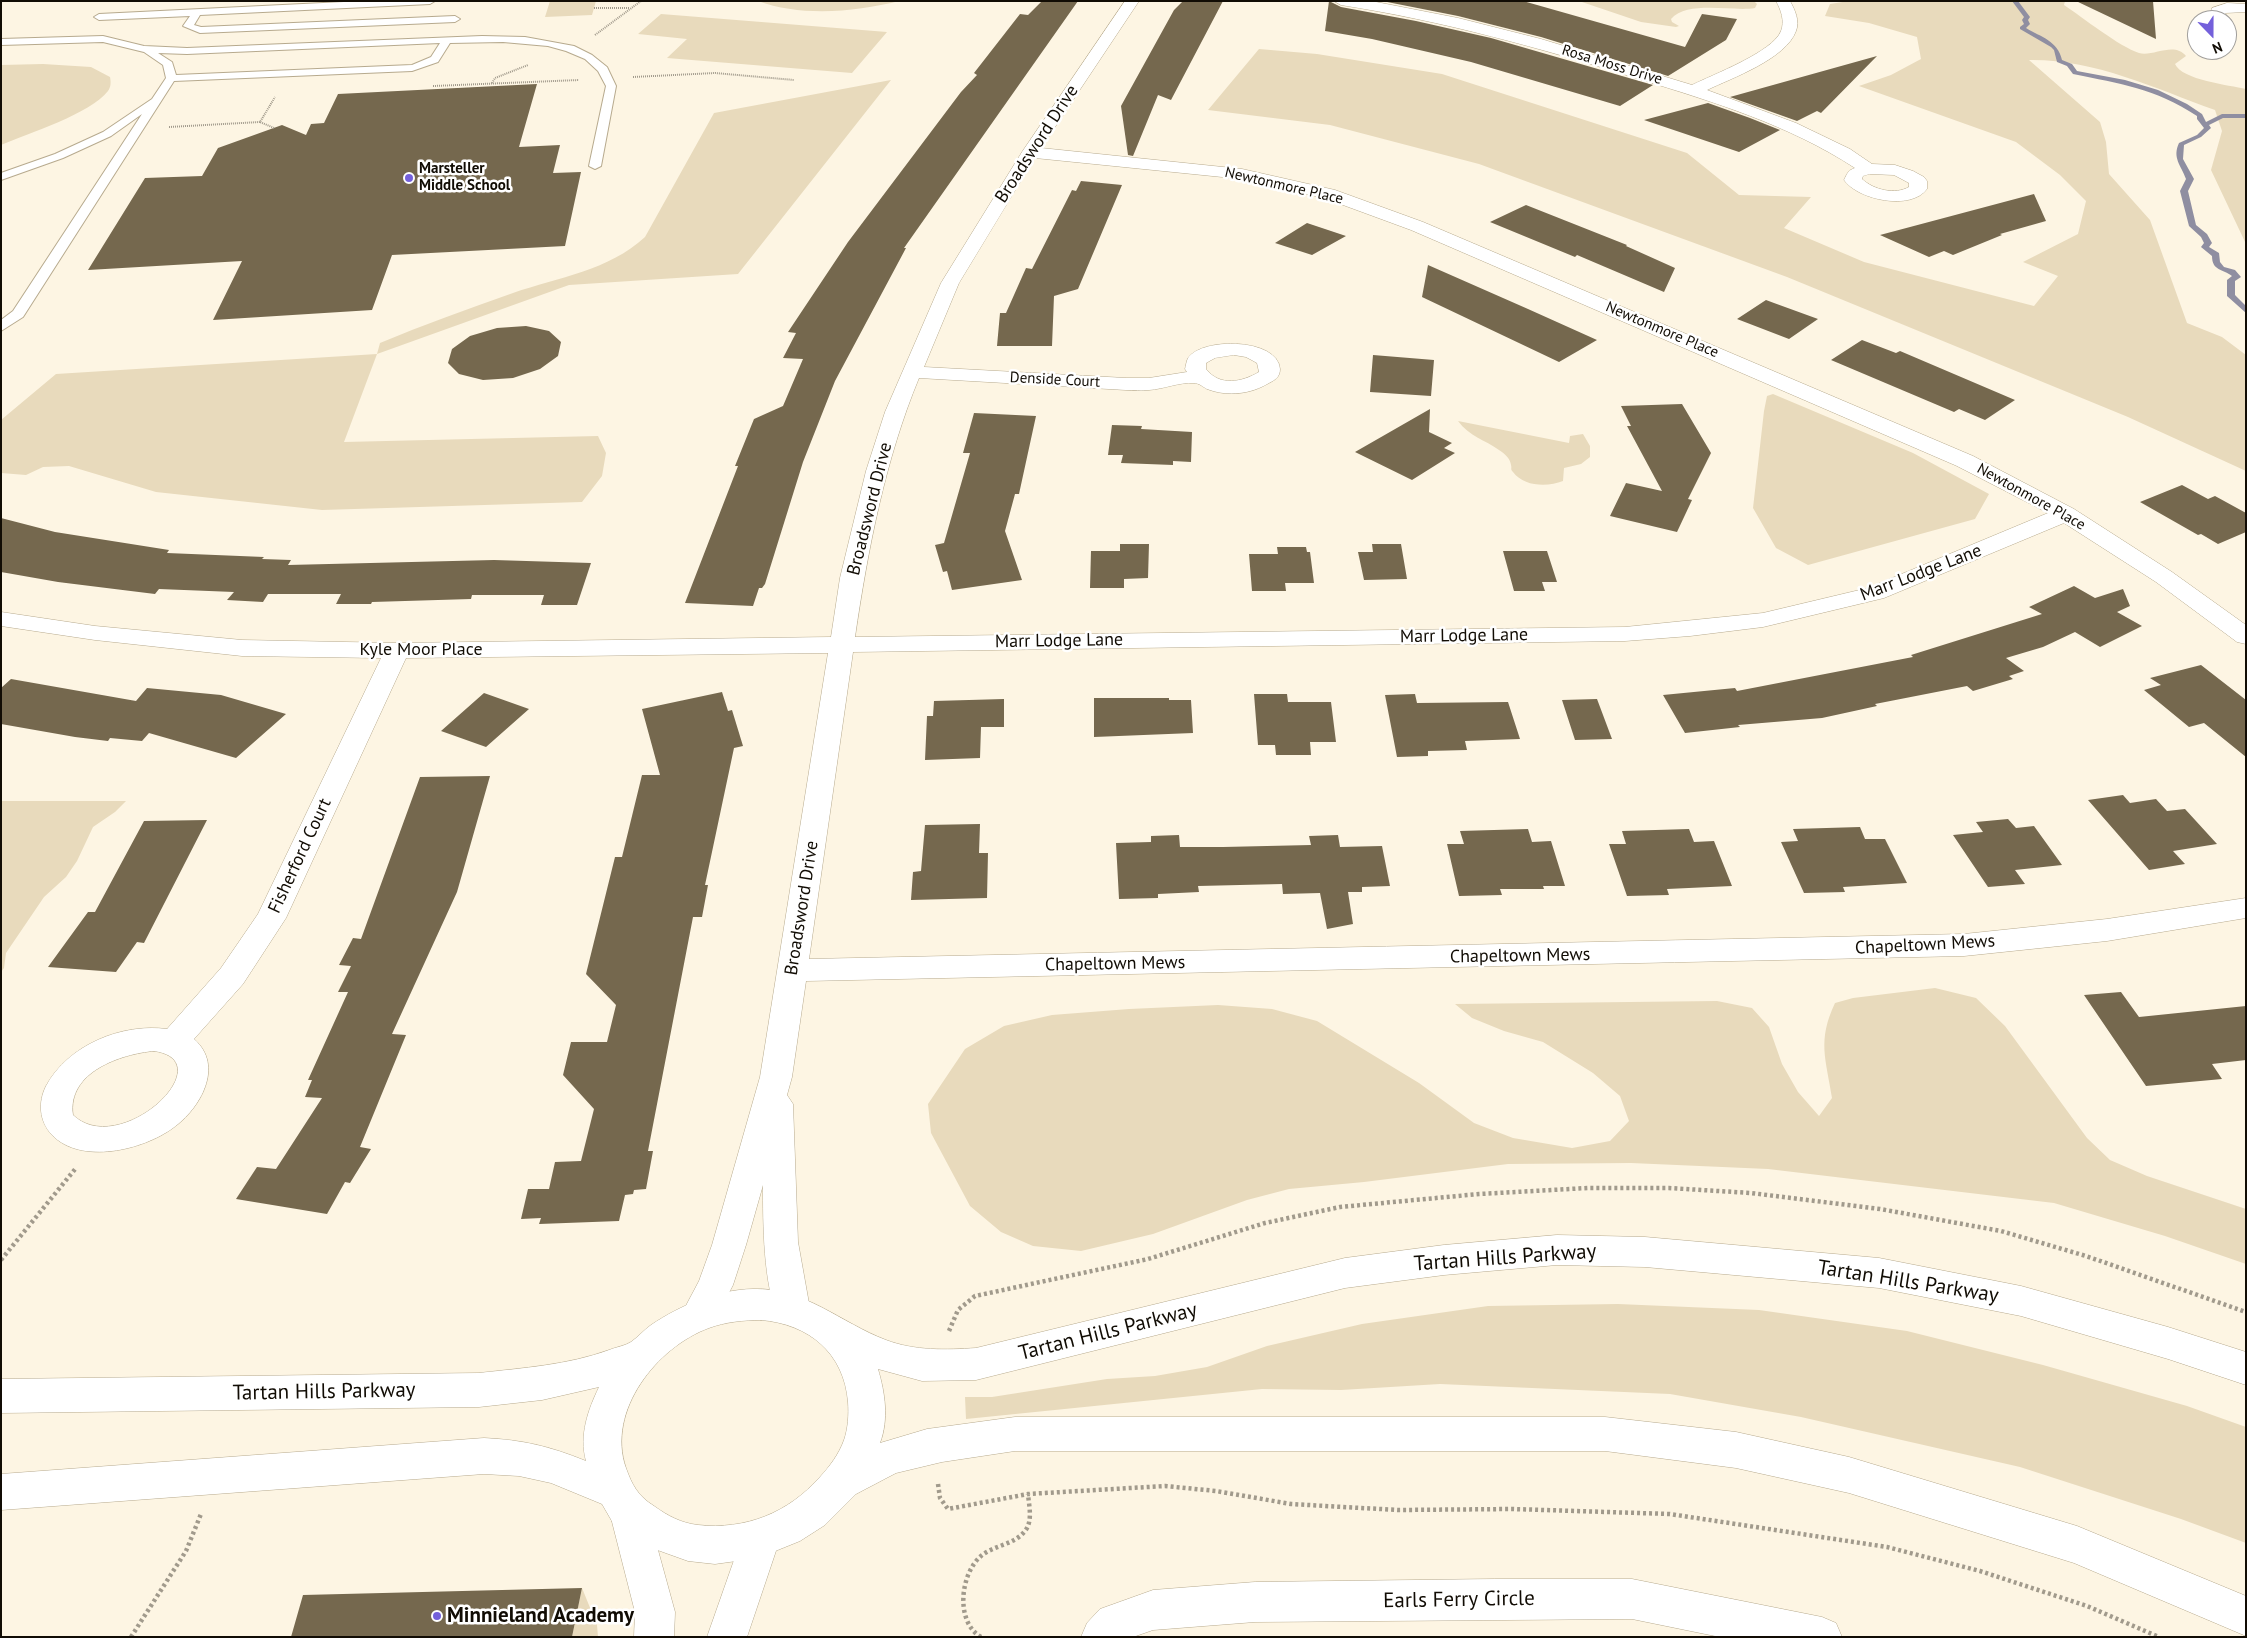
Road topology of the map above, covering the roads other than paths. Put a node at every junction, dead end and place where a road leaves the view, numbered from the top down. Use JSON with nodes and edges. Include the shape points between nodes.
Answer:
{"nodes":[{"id":1,"x":430,"y":1,"type":"edge"},
{"id":2,"x":1132,"y":1,"type":"edge"},
{"id":3,"x":1341,"y":1,"type":"edge"},
{"id":4,"x":1783,"y":1,"type":"edge"},
{"id":5,"x":111,"y":2,"type":"dead end"},
{"id":6,"x":1394,"y":5,"type":"edge"},
{"id":7,"x":197,"y":12,"type":"junction"},
{"id":8,"x":455,"y":19,"type":"dead end"},
{"id":9,"x":90,"y":28,"type":"junction"},
{"id":10,"x":447,"y":40,"type":"junction"},
{"id":11,"x":1,"y":42,"type":"edge"},
{"id":12,"x":144,"y":49,"type":"junction"},
{"id":13,"x":171,"y":78,"type":"junction"},
{"id":14,"x":1692,"y":90,"type":"junction"},
{"id":15,"x":161,"y":95,"type":"junction"},
{"id":16,"x":1030,"y":152,"type":"junction"},
{"id":17,"x":595,"y":166,"type":"dead end"},
{"id":18,"x":1869,"y":169,"type":"dead end"},
{"id":19,"x":1,"y":178,"type":"edge"},
{"id":20,"x":1,"y":327,"type":"edge"},
{"id":21,"x":912,"y":372,"type":"junction"},
{"id":22,"x":1198,"y":376,"type":"dead end"},
{"id":23,"x":2066,"y":514,"type":"junction"},
{"id":24,"x":1,"y":619,"type":"edge"},
{"id":25,"x":2246,"y":636,"type":"edge"},
{"id":26,"x":842,"y":644,"type":"junction"},
{"id":27,"x":397,"y":651,"type":"junction"},
{"id":28,"x":2246,"y":908,"type":"edge"},
{"id":29,"x":792,"y":970,"type":"junction"},
{"id":30,"x":173,"y":1042,"type":"junction"},
{"id":31,"x":776,"y":1077,"type":"junction"},
{"id":32,"x":792,"y":1309,"type":"junction"},
{"id":33,"x":699,"y":1315,"type":"junction"},
{"id":34,"x":830,"y":1329,"type":"junction"},
{"id":35,"x":642,"y":1354,"type":"junction"},
{"id":36,"x":2246,"y":1369,"type":"edge"},
{"id":37,"x":1,"y":1396,"type":"edge"},
{"id":38,"x":843,"y":1480,"type":"junction"},
{"id":39,"x":1,"y":1492,"type":"edge"},
{"id":40,"x":621,"y":1501,"type":"junction"},
{"id":41,"x":760,"y":1539,"type":"junction"},
{"id":42,"x":2246,"y":1616,"type":"edge"},
{"id":43,"x":654,"y":1637,"type":"edge"},
{"id":44,"x":727,"y":1637,"type":"edge"},
{"id":45,"x":1101,"y":1637,"type":"edge"},
{"id":46,"x":1822,"y":1637,"type":"edge"}],
"edges":[{"from":1,"to":7,"type":"lane"},
{"from":2,"to":16,"type":"street","name":"Broadsword Drive"},
{"from":3,"to":6,"type":"street","name":"Rosa Moss Drive"},
{"from":4,"to":14,"type":"street","via":[[1789,11],[1790,30],[1779,44],[1738,69]]},
{"from":5,"to":9,"type":"lane"},
{"from":6,"to":14,"type":"street","name":"Rosa Moss Drive","via":[[1531,40]]},
{"from":7,"to":8,"type":"lane","via":[[188,26],[200,30]]},
{"from":7,"to":9,"type":"lane"},
{"from":9,"to":11,"type":"lane"},
{"from":9,"to":12,"type":"lane","via":[[111,40]]},
{"from":10,"to":12,"type":"lane","via":[[187,51]]},
{"from":10,"to":13,"type":"lane","via":[[439,58],[430,64],[412,68]]},
{"from":10,"to":17,"type":"lane","via":[[504,38],[549,44],[589,56],[601,65],[611,86]]},
{"from":12,"to":13,"type":"lane","via":[[168,64]]},
{"from":13,"to":15,"type":"lane"},
{"from":14,"to":18,"type":"street","name":"Rosa Moss Drive","via":[[1806,131]]},
{"from":15,"to":19,"type":"lane","via":[[108,134]]},
{"from":15,"to":20,"type":"lane","via":[[18,314]]},
{"from":16,"to":21,"type":"street","name":"Broadsword Drive","via":[[950,283]]},
{"from":16,"to":23,"type":"street","name":"Newtonmore Place","via":[[1242,174],[1374,208],[1913,437]]},
{"from":21,"to":22,"type":"street","name":"Denside Court","via":[[1126,384]]},
{"from":21,"to":26,"type":"street","name":"Broadsword Drive","via":[[895,412],[877,471],[852,578]]},
{"from":23,"to":25,"type":"street","name":"Newtonmore Place","via":[[2164,577]]},
{"from":23,"to":26,"type":"street","name":"Marr Lodge Lane","via":[[1876,593],[1763,620],[1690,629],[1625,634]]},
{"from":24,"to":27,"type":"street","name":"Kyle Moor Place","via":[[95,633],[242,648]]},
{"from":26,"to":27,"type":"street","name":"Kyle Moor Place"},
{"from":26,"to":29,"type":"street","name":"Broadsword Drive"},
{"from":27,"to":30,"type":"street","name":"Fisherford Court","via":[[271,918],[232,976]]},
{"from":28,"to":29,"type":"street","name":"Chapeltown Mews","via":[[2098,932],[1964,945]]},
{"from":29,"to":31,"type":"street","name":"Broadsword Drive"},
{"from":30,"to":30,"type":"street","via":[[187,1051],[194,1064],[193,1081],[184,1098],[168,1115],[122,1137],[98,1140],[78,1137],[63,1127],[56,1113],[58,1095],[68,1077],[86,1061],[132,1041],[154,1039]]},
{"from":31,"to":32,"type":"street","name":"Broadsword Drive","via":[[781,1242]]},
{"from":31,"to":33,"type":"street","name":"Broadsword Drive","via":[[729,1246],[715,1285]]},
{"from":32,"to":33,"type":"street","name":"Tartan Hills Parkway","via":[[766,1304],[742,1305]]},
{"from":32,"to":34,"type":"street","name":"Tartan Hills Parkway"},
{"from":33,"to":35,"type":"street","name":"Tartan Hills Parkway","via":[[662,1336]]},
{"from":34,"to":36,"type":"street","name":"Tartan Hills Parkway","via":[[870,1352],[907,1363],[944,1367],[976,1364],[1345,1273],[1557,1250],[1645,1252],[1879,1273],[2021,1301]]},
{"from":34,"to":38,"type":"street","name":"Tartan Hills Parkway","via":[[852,1351],[861,1368],[868,1406],[864,1438]]},
{"from":35,"to":37,"type":"street","name":"Tartan Hills Parkway","via":[[594,1372],[542,1383],[479,1390]]},
{"from":35,"to":40,"type":"street","name":"Tartan Hills Parkway","via":[[611,1400],[604,1426],[602,1452]]},
{"from":38,"to":41,"type":"street","name":"Tartan Hills Parkway","via":[[821,1504],[790,1526]]},
{"from":38,"to":42,"type":"street","name":"Tartan Hills Parkway","via":[[897,1454],[1015,1434],[1605,1434],[1736,1450],[1849,1475],[2077,1545]]},
{"from":39,"to":40,"type":"street","name":"Tartan Hills Parkway","via":[[484,1456],[519,1458],[553,1466]]},
{"from":40,"to":41,"type":"street","name":"Tartan Hills Parkway","via":[[664,1536],[689,1544],[718,1546]]},
{"from":40,"to":43,"type":"street","via":[[655,1612]]},
{"from":41,"to":44,"type":"street"},
{"from":45,"to":46,"type":"street","name":"Earls Ferry Circle","via":[[1114,1623],[1153,1610],[1255,1602],[1504,1599],[1632,1600]]}]}
